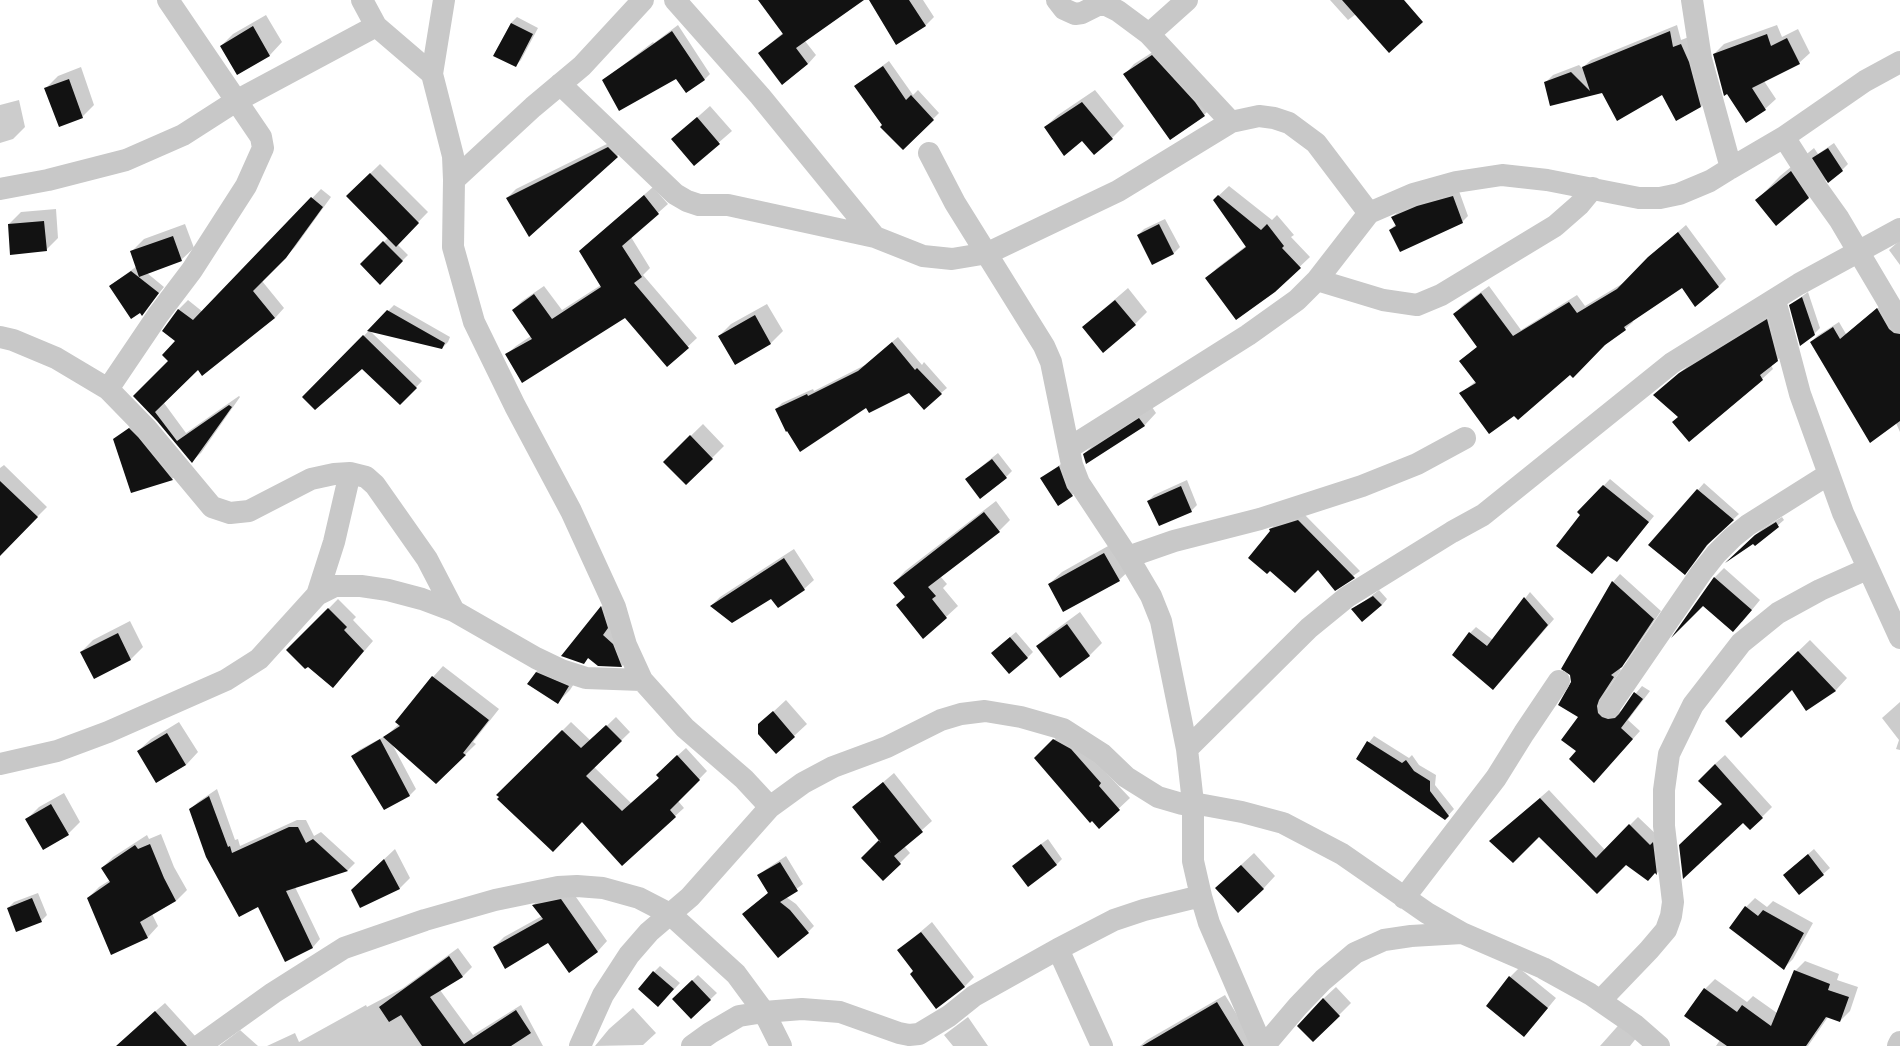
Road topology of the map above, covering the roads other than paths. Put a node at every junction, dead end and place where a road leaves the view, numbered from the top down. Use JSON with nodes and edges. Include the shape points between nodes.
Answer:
{"nodes":[{"id":1,"x":168,"y":0,"type":"edge"},
{"id":2,"x":362,"y":0,"type":"edge"},
{"id":3,"x":444,"y":0,"type":"edge"},
{"id":4,"x":643,"y":0,"type":"edge"},
{"id":5,"x":675,"y":0,"type":"edge"},
{"id":6,"x":1057,"y":0,"type":"edge"},
{"id":7,"x":1187,"y":0,"type":"edge"},
{"id":8,"x":1692,"y":0,"type":"edge"},
{"id":9,"x":376,"y":26,"type":"junction"},
{"id":10,"x":1149,"y":34,"type":"junction"},
{"id":11,"x":1900,"y":62,"type":"edge"},
{"id":12,"x":432,"y":74,"type":"junction"},
{"id":13,"x":560,"y":84,"type":"junction"},
{"id":14,"x":236,"y":101,"type":"junction"},
{"id":15,"x":1231,"y":122,"type":"junction"},
{"id":16,"x":1784,"y":137,"type":"junction"},
{"id":17,"x":930,"y":153,"type":"dead end"},
{"id":18,"x":1730,"y":168,"type":"junction"},
{"id":19,"x":454,"y":180,"type":"junction"},
{"id":20,"x":1593,"y":188,"type":"junction"},
{"id":21,"x":0,"y":189,"type":"edge"},
{"id":22,"x":1369,"y":214,"type":"junction"},
{"id":23,"x":1900,"y":229,"type":"edge"},
{"id":24,"x":875,"y":237,"type":"junction"},
{"id":25,"x":988,"y":253,"type":"junction"},
{"id":26,"x":1858,"y":253,"type":"junction"},
{"id":27,"x":1317,"y":280,"type":"junction"},
{"id":28,"x":1775,"y":300,"type":"junction"},
{"id":29,"x":1900,"y":322,"type":"edge"},
{"id":30,"x":0,"y":337,"type":"edge"},
{"id":31,"x":108,"y":388,"type":"junction"},
{"id":32,"x":1464,"y":438,"type":"dead end"},
{"id":33,"x":1069,"y":448,"type":"junction"},
{"id":34,"x":350,"y":473,"type":"junction"},
{"id":35,"x":1829,"y":474,"type":"junction"},
{"id":36,"x":1128,"y":556,"type":"junction"},
{"id":37,"x":1867,"y":570,"type":"junction"},
{"id":38,"x":317,"y":595,"type":"junction"},
{"id":39,"x":454,"y":611,"type":"junction"},
{"id":40,"x":1900,"y":638,"type":"edge"},
{"id":41,"x":642,"y":680,"type":"junction"},
{"id":42,"x":1559,"y":681,"type":"dead end"},
{"id":43,"x":1609,"y":708,"type":"dead end"},
{"id":44,"x":1187,"y":749,"type":"junction"},
{"id":45,"x":0,"y":764,"type":"edge"},
{"id":46,"x":1193,"y":804,"type":"junction"},
{"id":47,"x":770,"y":808,"type":"junction"},
{"id":48,"x":1201,"y":896,"type":"junction"},
{"id":49,"x":1404,"y":898,"type":"junction"},
{"id":50,"x":670,"y":914,"type":"junction"},
{"id":51,"x":1462,"y":934,"type":"junction"},
{"id":52,"x":1058,"y":949,"type":"junction"},
{"id":53,"x":1600,"y":1001,"type":"junction"},
{"id":54,"x":764,"y":1012,"type":"junction"},
{"id":55,"x":1900,"y":1042,"type":"edge"},
{"id":56,"x":199,"y":1046,"type":"edge"},
{"id":57,"x":580,"y":1046,"type":"edge"},
{"id":58,"x":692,"y":1046,"type":"edge"},
{"id":59,"x":781,"y":1046,"type":"edge"},
{"id":60,"x":1102,"y":1046,"type":"edge"},
{"id":61,"x":1263,"y":1046,"type":"edge"},
{"id":62,"x":1659,"y":1046,"type":"edge"},
{"id":63,"x":1898,"y":1046,"type":"edge"}],
"edges":[{"from":1,"to":14,"type":"street"},
{"from":2,"to":9,"type":"street"},
{"from":3,"to":12,"type":"street"},
{"from":4,"to":13,"type":"street","via":[[582,66]]},
{"from":5,"to":24,"type":"street","via":[[760,96]]},
{"from":6,"to":10,"type":"street","via":[[1059,5],[1075,14],[1098,5],[1106,5]]},
{"from":7,"to":10,"type":"street"},
{"from":8,"to":18,"type":"street","via":[[1701,59]]},
{"from":9,"to":12,"type":"street"},
{"from":9,"to":14,"type":"street"},
{"from":10,"to":15,"type":"street"},
{"from":11,"to":16,"type":"street","via":[[1865,81]]},
{"from":12,"to":19,"type":"street","via":[[453,156]]},
{"from":13,"to":19,"type":"street"},
{"from":13,"to":24,"type":"street","via":[[675,194],[687,201],[699,205],[728,206]]},
{"from":14,"to":21,"type":"street","via":[[183,135],[126,160]]},
{"from":14,"to":31,"type":"street","via":[[261,137],[263,148],[259,158],[246,186],[192,270]]},
{"from":15,"to":22,"type":"street","via":[[1259,116],[1289,123],[1316,143]]},
{"from":15,"to":25,"type":"street","via":[[1118,191]]},
{"from":16,"to":18,"type":"street"},
{"from":16,"to":26,"type":"street","via":[[1839,219]]},
{"from":17,"to":25,"type":"street","via":[[956,203]]},
{"from":18,"to":20,"type":"street","via":[[1710,181],[1679,194],[1660,198],[1639,198]]},
{"from":19,"to":41,"type":"street","via":[[453,247],[474,322],[571,511],[615,607],[626,645]]},
{"from":20,"to":22,"type":"street","via":[[1502,175],[1456,182],[1413,194]]},
{"from":20,"to":27,"type":"street","via":[[1579,205],[1555,226],[1441,295],[1417,305],[1383,300]]},
{"from":22,"to":27,"type":"street"},
{"from":23,"to":26,"type":"street"},
{"from":24,"to":25,"type":"street","via":[[923,256],[952,259]]},
{"from":25,"to":33,"type":"street","via":[[1051,362]]},
{"from":26,"to":28,"type":"street","via":[[1799,284]]},
{"from":26,"to":29,"type":"street"},
{"from":27,"to":33,"type":"street","via":[[1297,300],[1248,335]]},
{"from":28,"to":35,"type":"street","via":[[1800,394]]},
{"from":28,"to":44,"type":"street","via":[[1672,363],[1483,515],[1347,597],[1309,628]]},
{"from":30,"to":31,"type":"street","via":[[56,358]]},
{"from":31,"to":34,"type":"street","via":[[147,429],[212,507],[230,513],[249,511],[312,479]]},
{"from":32,"to":36,"type":"street","via":[[1417,464],[1362,486]]},
{"from":33,"to":36,"type":"street","via":[[1079,483]]},
{"from":34,"to":38,"type":"street","via":[[334,542]]},
{"from":34,"to":39,"type":"street","via":[[366,477],[375,485],[426,559]]},
{"from":35,"to":37,"type":"street","via":[[1842,513]]},
{"from":35,"to":43,"type":"street","via":[[1733,537],[1701,572]]},
{"from":36,"to":44,"type":"street","via":[[1151,596],[1161,621]]},
{"from":37,"to":40,"type":"street"},
{"from":37,"to":53,"type":"street","via":[[1820,590],[1778,613],[1742,643],[1693,705],[1669,754],[1664,790],[1664,826],[1673,902],[1671,916],[1666,930]]},
{"from":38,"to":39,"type":"street","via":[[335,586],[361,586],[422,599]]},
{"from":38,"to":45,"type":"street","via":[[260,659],[226,680],[108,732],[57,750]]},
{"from":39,"to":41,"type":"street","via":[[561,670],[586,678]]},
{"from":41,"to":47,"type":"street","via":[[685,728],[744,779]]},
{"from":42,"to":49,"type":"street","via":[[1496,778]]},
{"from":44,"to":46,"type":"street"},
{"from":46,"to":47,"type":"street","via":[[1182,804],[1158,797],[1126,777],[1102,754],[1063,729],[1021,717],[985,711],[941,720],[887,747],[833,767],[804,783]]},
{"from":46,"to":48,"type":"street","via":[[1193,861]]},
{"from":46,"to":49,"type":"street","via":[[1242,812],[1282,823],[1342,854]]},
{"from":47,"to":50,"type":"street","via":[[690,897]]},
{"from":48,"to":52,"type":"street","via":[[1114,920]]},
{"from":48,"to":61,"type":"street","via":[[1209,923]]},
{"from":49,"to":51,"type":"street"},
{"from":50,"to":54,"type":"street","via":[[736,974]]},
{"from":50,"to":56,"type":"street","via":[[639,898],[603,888],[558,887],[495,900],[425,920],[344,948],[273,993]]},
{"from":50,"to":57,"type":"street","via":[[649,932],[629,955],[603,995]]},
{"from":51,"to":53,"type":"street","via":[[1543,968]]},
{"from":51,"to":61,"type":"street","via":[[1384,940],[1355,953],[1323,980]]},
{"from":52,"to":54,"type":"street","via":[[974,996],[949,1016],[919,1034],[899,1033],[840,1012],[802,1009]]},
{"from":52,"to":60,"type":"street"},
{"from":53,"to":62,"type":"street","via":[[1636,1025]]},
{"from":54,"to":58,"type":"street","via":[[739,1016]]},
{"from":54,"to":59,"type":"street"},
{"from":55,"to":63,"type":"street"}]}
